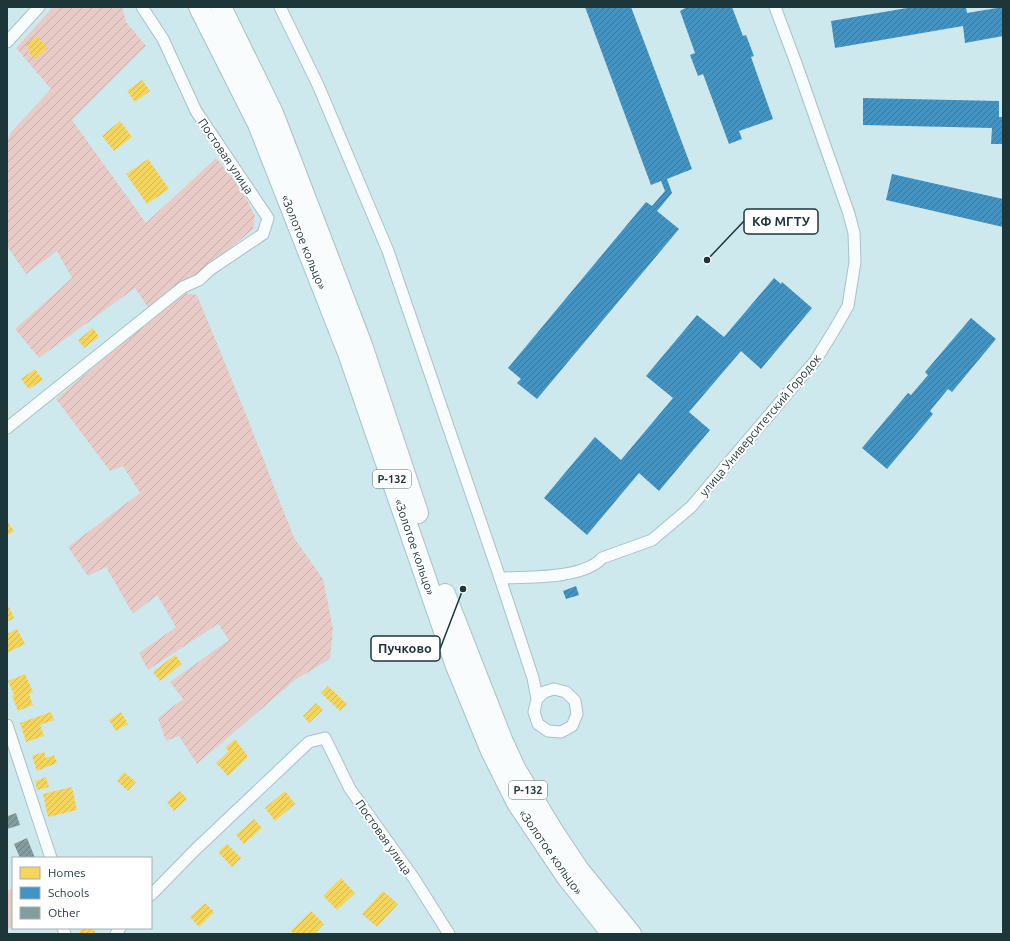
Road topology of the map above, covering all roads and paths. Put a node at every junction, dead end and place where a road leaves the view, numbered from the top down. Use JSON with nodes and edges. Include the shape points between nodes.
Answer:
{"nodes":[{"id":1,"x":39,"y":7,"type":"edge"},
{"id":2,"x":142,"y":7,"type":"edge"},
{"id":3,"x":199,"y":7,"type":"edge"},
{"id":4,"x":221,"y":7,"type":"edge"},
{"id":5,"x":280,"y":7,"type":"edge"},
{"id":6,"x":775,"y":7,"type":"edge"},
{"id":7,"x":7,"y":42,"type":"edge"},
{"id":8,"x":7,"y":428,"type":"edge"},
{"id":9,"x":500,"y":578,"type":"junction"},
{"id":10,"x":533,"y":678,"type":"junction"},
{"id":11,"x":554,"y":689,"type":"junction"},
{"id":12,"x":537,"y":699,"type":"junction"},
{"id":13,"x":7,"y":725,"type":"edge"},
{"id":14,"x":51,"y":857,"type":"edge"},
{"id":15,"x":152,"y":894,"type":"edge"},
{"id":16,"x":449,"y":934,"type":"edge"},
{"id":17,"x":612,"y":934,"type":"edge"},
{"id":18,"x":631,"y":934,"type":"edge"}],
"edges":[{"from":1,"to":7,"type":"street"},
{"from":2,"to":8,"type":"street","name":"Постовая улица","via":[[163,39],[196,111],[268,218],[263,234],[199,280],[183,287]]},
{"from":3,"to":17,"type":"highway","name":"«Золотое кольцо»","number":"Р-132","via":[[258,124],[345,345],[456,666],[491,751],[517,803],[566,876]]},
{"from":4,"to":18,"type":"highway","name":"«Золотое кольцо»","number":"Р-132","via":[[273,113],[362,345],[457,627],[503,742],[516,770],[553,831],[579,870]]},
{"from":5,"to":9,"type":"street","via":[[318,85],[388,251]]},
{"from":6,"to":9,"type":"street","name":"улица Университетский Городок","via":[[808,95],[854,233],[855,262],[848,306],[815,361],[691,507],[652,540],[602,558],[597,564],[576,571],[554,576]]},
{"from":9,"to":10,"type":"street"},
{"from":10,"to":11,"type":"street"},
{"from":10,"to":12,"type":"street"},
{"from":11,"to":12,"type":"street","via":[[544,692]]},
{"from":11,"to":12,"type":"street","via":[[566,692],[575,701],[577,714],[572,726],[561,732],[548,731],[538,724],[534,712]]},
{"from":13,"to":14,"type":"street"},
{"from":15,"to":16,"type":"street","name":"Постовая улица","via":[[309,742],[325,738],[350,789]]}]}
